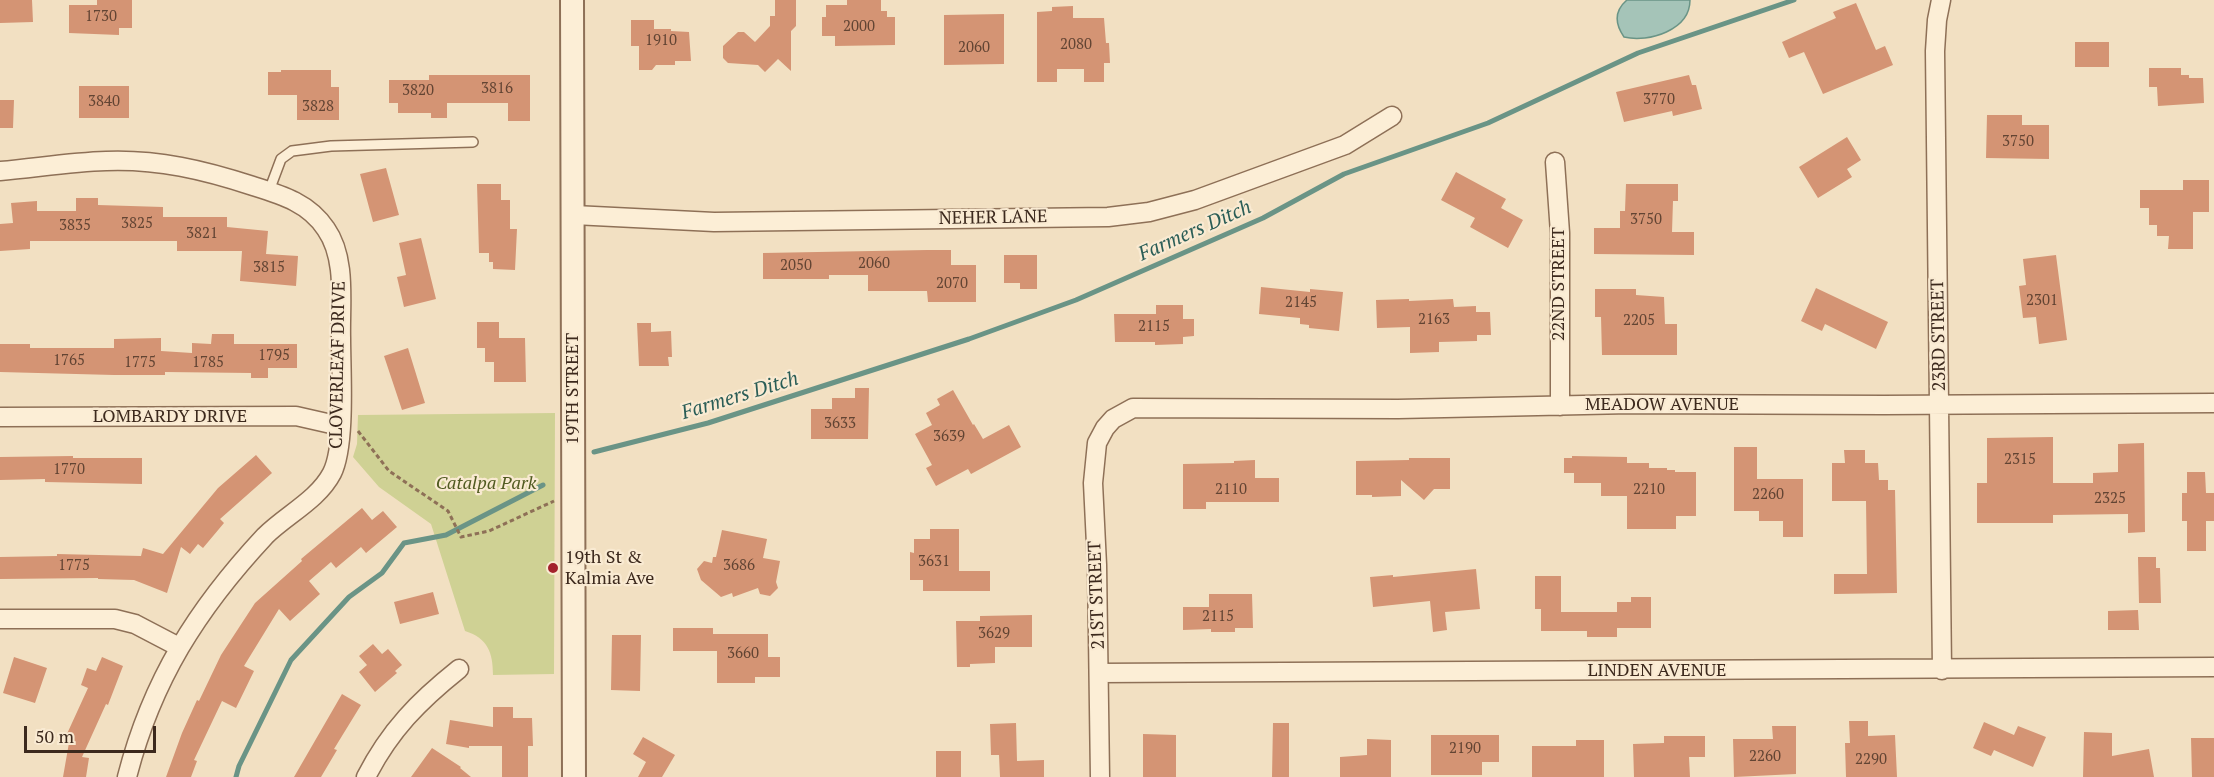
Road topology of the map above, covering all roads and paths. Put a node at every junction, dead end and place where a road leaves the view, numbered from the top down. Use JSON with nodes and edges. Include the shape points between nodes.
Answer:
{"nodes":[{"id":1,"x":572,"y":0,"type":"edge"},
{"id":2,"x":1941,"y":0,"type":"edge"},
{"id":3,"x":1392,"y":116,"type":"dead end"},
{"id":4,"x":473,"y":142,"type":"dead end"},
{"id":5,"x":1555,"y":162,"type":"dead end"},
{"id":6,"x":0,"y":171,"type":"edge"},
{"id":7,"x":269,"y":190,"type":"junction"},
{"id":8,"x":574,"y":215,"type":"junction"},
{"id":9,"x":2214,"y":403,"type":"edge"},
{"id":10,"x":1940,"y":404,"type":"junction"},
{"id":11,"x":1560,"y":406,"type":"junction"},
{"id":12,"x":0,"y":417,"type":"edge"},
{"id":13,"x":1113,"y":419,"type":"joint"},
{"id":14,"x":340,"y":426,"type":"junction"},
{"id":15,"x":572,"y":496,"type":"junction"},
{"id":16,"x":0,"y":619,"type":"edge"},
{"id":17,"x":179,"y":647,"type":"junction"},
{"id":18,"x":2214,"y":667,"type":"edge"},
{"id":19,"x":459,"y":669,"type":"dead end"},
{"id":20,"x":1942,"y":670,"type":"junction"},
{"id":21,"x":1099,"y":673,"type":"junction"},
{"id":22,"x":127,"y":777,"type":"edge"},
{"id":23,"x":366,"y":777,"type":"edge"},
{"id":24,"x":574,"y":777,"type":"edge"},
{"id":25,"x":1100,"y":777,"type":"edge"}],
"edges":[{"from":1,"to":8,"type":"street","name":"19TH STREET"},
{"from":2,"to":10,"type":"street","name":"23RD STREET","via":[[1935,51]]},
{"from":3,"to":8,"type":"street","name":"NEHER LANE","via":[[1345,146],[1195,200],[1108,217],[714,222]]},
{"from":4,"to":7,"type":"lane","via":[[331,146],[292,151],[281,159]]},
{"from":5,"to":11,"type":"street","name":"22ND STREET","via":[[1560,233]]},
{"from":6,"to":7,"type":"street","name":"CLOVERLEAF DRIVE","via":[[107,160],[204,170]]},
{"from":7,"to":14,"type":"street","name":"CLOVERLEAF DRIVE","via":[[289,197],[313,213],[336,251],[340,284]]},
{"from":8,"to":15,"type":"street","name":"19TH STREET"},
{"from":9,"to":10,"type":"street","name":"MEADOW AVENUE"},
{"from":10,"to":11,"type":"street","name":"MEADOW AVENUE"},
{"from":10,"to":20,"type":"street","name":"23RD STREET"},
{"from":11,"to":13,"type":"street","name":"MEADOW AVENUE","via":[[1155,407],[1133,408]]},
{"from":12,"to":14,"type":"street","name":"LOMBARDY DRIVE","via":[[296,416]]},
{"from":13,"to":21,"type":"street","name":"21ST STREET","via":[[1097,443],[1093,483]]},
{"from":14,"to":15,"type":"path","via":[[355,428],[389,471],[448,511],[461,537],[489,531]]},
{"from":14,"to":17,"type":"street","name":"CLOVERLEAF DRIVE","via":[[332,473],[219,587]]},
{"from":15,"to":24,"type":"street","name":"19TH STREET"},
{"from":16,"to":17,"type":"street","via":[[115,619],[135,624]]},
{"from":17,"to":22,"type":"street","name":"CLOVERLEAF DRIVE","via":[[154,696]]},
{"from":18,"to":20,"type":"street","name":"LINDEN AVENUE"},
{"from":19,"to":23,"type":"street","via":[[400,722]]},
{"from":20,"to":21,"type":"street","name":"LINDEN AVENUE"},
{"from":21,"to":25,"type":"street","name":"21ST STREET"}]}
